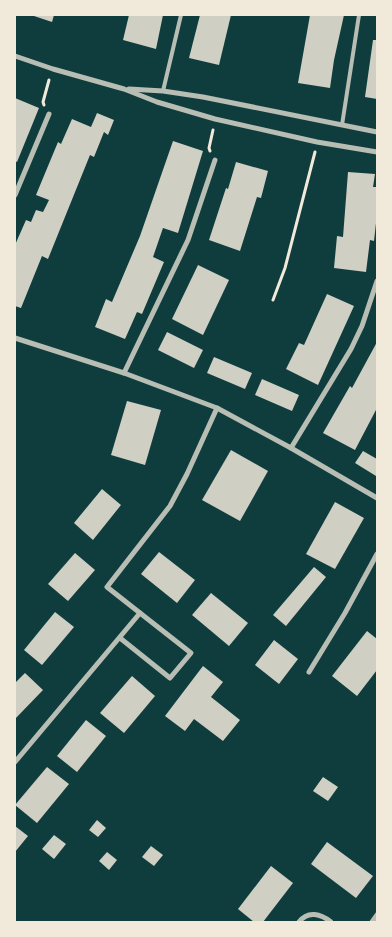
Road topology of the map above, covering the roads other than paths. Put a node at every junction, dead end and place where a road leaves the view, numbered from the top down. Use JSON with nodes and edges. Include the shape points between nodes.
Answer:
{"nodes":[{"id":1,"x":181,"y":15,"type":"edge"},
{"id":2,"x":359,"y":15,"type":"edge"},
{"id":3,"x":15,"y":56,"type":"edge"},
{"id":4,"x":124,"y":89,"type":"junction"},
{"id":5,"x":163,"y":92,"type":"junction"},
{"id":6,"x":49,"y":114,"type":"road end"},
{"id":7,"x":342,"y":125,"type":"junction"},
{"id":8,"x":377,"y":132,"type":"edge"},
{"id":9,"x":377,"y":152,"type":"edge"},
{"id":10,"x":214,"y":160,"type":"road end"},
{"id":11,"x":15,"y":195,"type":"edge"},
{"id":12,"x":377,"y":281,"type":"edge"},
{"id":13,"x":15,"y":338,"type":"edge"},
{"id":14,"x":124,"y":373,"type":"junction"},
{"id":15,"x":217,"y":408,"type":"junction"},
{"id":16,"x":291,"y":448,"type":"junction"},
{"id":17,"x":377,"y":498,"type":"edge"},
{"id":18,"x":377,"y":554,"type":"edge"},
{"id":19,"x":140,"y":613,"type":"junction"},
{"id":20,"x":120,"y":638,"type":"junction"},
{"id":21,"x":310,"y":672,"type":"dead end"},
{"id":22,"x":15,"y":762,"type":"edge"},
{"id":23,"x":377,"y":916,"type":"edge"},
{"id":24,"x":299,"y":922,"type":"edge"},
{"id":25,"x":332,"y":922,"type":"edge"},
{"id":26,"x":372,"y":922,"type":"edge"}],
"edges":[{"from":1,"to":5,"type":"lane"},
{"from":2,"to":7,"type":"lane"},
{"from":3,"to":4,"type":"street"},
{"from":4,"to":5,"type":"street"},
{"from":4,"to":9,"type":"street","via":[[215,119]]},
{"from":5,"to":7,"type":"street"},
{"from":6,"to":11,"type":"street"},
{"from":7,"to":8,"type":"street"},
{"from":10,"to":14,"type":"street","via":[[188,240]]},
{"from":12,"to":16,"type":"street","via":[[351,349]]},
{"from":13,"to":14,"type":"street"},
{"from":14,"to":15,"type":"street"},
{"from":15,"to":16,"type":"street"},
{"from":15,"to":19,"type":"street","via":[[170,506],[107,588]]},
{"from":16,"to":17,"type":"street"},
{"from":18,"to":21,"type":"street"},
{"from":19,"to":20,"type":"street"},
{"from":19,"to":20,"type":"street","via":[[191,653],[170,678]]},
{"from":20,"to":22,"type":"street"},
{"from":23,"to":26,"type":"street"},
{"from":24,"to":25,"type":"street","via":[[313,914]]}]}
